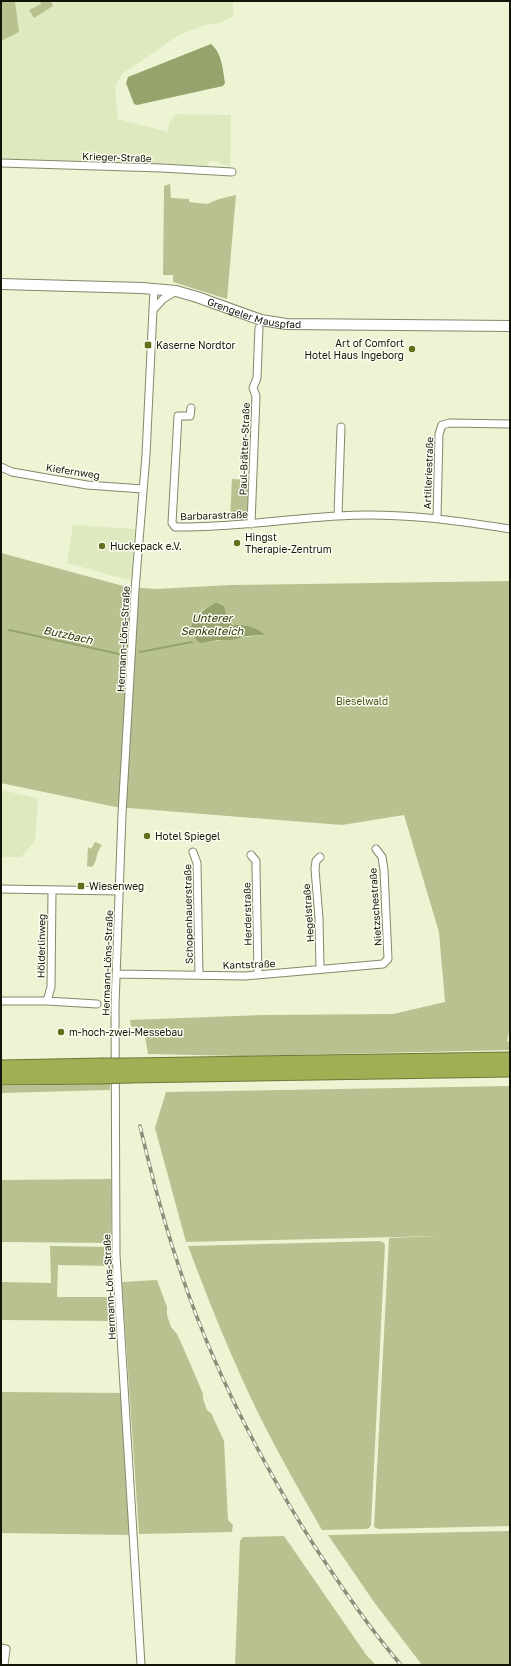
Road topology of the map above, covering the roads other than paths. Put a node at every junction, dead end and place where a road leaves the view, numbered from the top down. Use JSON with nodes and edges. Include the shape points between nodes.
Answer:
{"nodes":[{"id":1,"x":1,"y":164,"type":"edge"},
{"id":2,"x":232,"y":172,"type":"dead end"},
{"id":3,"x":1,"y":284,"type":"edge"},
{"id":4,"x":154,"y":289,"type":"junction"},
{"id":5,"x":176,"y":291,"type":"junction"},
{"id":6,"x":154,"y":309,"type":"junction"},
{"id":7,"x":510,"y":326,"type":"edge"},
{"id":8,"x":259,"y":328,"type":"dead end"},
{"id":9,"x":190,"y":408,"type":"dead end"},
{"id":10,"x":510,"y":424,"type":"edge"},
{"id":11,"x":341,"y":427,"type":"dead end"},
{"id":12,"x":1,"y":467,"type":"edge"},
{"id":13,"x":143,"y":489,"type":"junction"},
{"id":14,"x":338,"y":516,"type":"junction"},
{"id":15,"x":437,"y":518,"type":"junction"},
{"id":16,"x":251,"y":524,"type":"junction"},
{"id":17,"x":510,"y":529,"type":"edge"},
{"id":18,"x":376,"y":849,"type":"dead end"},
{"id":19,"x":193,"y":852,"type":"dead end"},
{"id":20,"x":251,"y":855,"type":"dead end"},
{"id":21,"x":320,"y":857,"type":"dead end"},
{"id":22,"x":1,"y":889,"type":"edge"},
{"id":23,"x":52,"y":890,"type":"junction"},
{"id":24,"x":120,"y":891,"type":"junction"},
{"id":25,"x":383,"y":964,"type":"joint"},
{"id":26,"x":320,"y":968,"type":"junction"},
{"id":27,"x":116,"y":974,"type":"junction"},
{"id":28,"x":258,"y":974,"type":"junction"},
{"id":29,"x":199,"y":975,"type":"junction"},
{"id":30,"x":1,"y":1001,"type":"edge"},
{"id":31,"x":47,"y":1001,"type":"junction"},
{"id":32,"x":96,"y":1004,"type":"dead end"},
{"id":33,"x":510,"y":1059,"type":"edge"},
{"id":34,"x":1,"y":1067,"type":"edge"},
{"id":35,"x":510,"y":1070,"type":"edge"},
{"id":36,"x":101,"y":1071,"type":"junction"},
{"id":37,"x":129,"y":1071,"type":"junction"},
{"id":38,"x":1,"y":1078,"type":"edge"},
{"id":39,"x":1,"y":1648,"type":"edge"},
{"id":40,"x":4,"y":1665,"type":"edge"},
{"id":41,"x":141,"y":1665,"type":"edge"}],
"edges":[{"from":1,"to":2,"type":"street","name":"Krieger-Straße"},
{"from":3,"to":4,"type":"main road","name":"Grengeler Mauspfad"},
{"from":4,"to":5,"type":"main road","name":"Grengeler Mauspfad"},
{"from":4,"to":6,"type":"street","name":"Hermann-Löns-Straße"},
{"from":5,"to":6,"type":"street","via":[[162,299]]},
{"from":5,"to":7,"type":"main road","name":"Grengeler Mauspfad","via":[[261,320],[286,324]]},
{"from":6,"to":13,"type":"street","name":"Hermann-Löns-Straße"},
{"from":8,"to":16,"type":"street","name":"Paul-Brätter-Straße","via":[[257,378],[253,388],[256,396]]},
{"from":9,"to":16,"type":"street","name":"Barbarastraße","via":[[190,416],[178,416],[172,523],[175,527]]},
{"from":10,"to":15,"type":"street","name":"Artilleriestraße","via":[[442,425]]},
{"from":11,"to":14,"type":"street"},
{"from":12,"to":13,"type":"street","name":"Kiefernweg","via":[[12,472],[87,485]]},
{"from":13,"to":24,"type":"street","name":"Hermann-Löns-Straße","via":[[135,590]]},
{"from":14,"to":15,"type":"street","name":"Barbarastraße","via":[[395,515]]},
{"from":14,"to":16,"type":"street","name":"Barbarastraße"},
{"from":15,"to":17,"type":"street","name":"Barbarastraße"},
{"from":18,"to":25,"type":"street","name":"Nietzschestraße","via":[[382,857],[386,898],[388,959]]},
{"from":19,"to":29,"type":"street","name":"Schopenhauerstraße","via":[[197,863]]},
{"from":20,"to":28,"type":"street","name":"Herderstraße","via":[[256,861]]},
{"from":21,"to":26,"type":"street","name":"Hegelstraße","via":[[316,861],[315,869]]},
{"from":22,"to":23,"type":"street"},
{"from":23,"to":24,"type":"street"},
{"from":23,"to":31,"type":"street","name":"Hölderlinweg","via":[[51,987]]},
{"from":24,"to":27,"type":"street","name":"Hermann-Löns-Straße"},
{"from":25,"to":26,"type":"street","name":"Kantstraße"},
{"from":26,"to":28,"type":"street","name":"Kantstraße"},
{"from":27,"to":29,"type":"street","name":"Kantstraße"},
{"from":27,"to":41,"type":"street","name":"Hermann-Löns-Straße","via":[[116,1255]]},
{"from":28,"to":29,"type":"street","name":"Kantstraße"},
{"from":30,"to":31,"type":"street"},
{"from":31,"to":32,"type":"street"},
{"from":33,"to":37,"type":"highway"},
{"from":34,"to":36,"type":"highway"},
{"from":35,"to":37,"type":"highway"},
{"from":36,"to":37,"type":"highway","bridge":true},
{"from":36,"to":38,"type":"highway"},
{"from":39,"to":40,"type":"street","via":[[6,1649]]}]}
